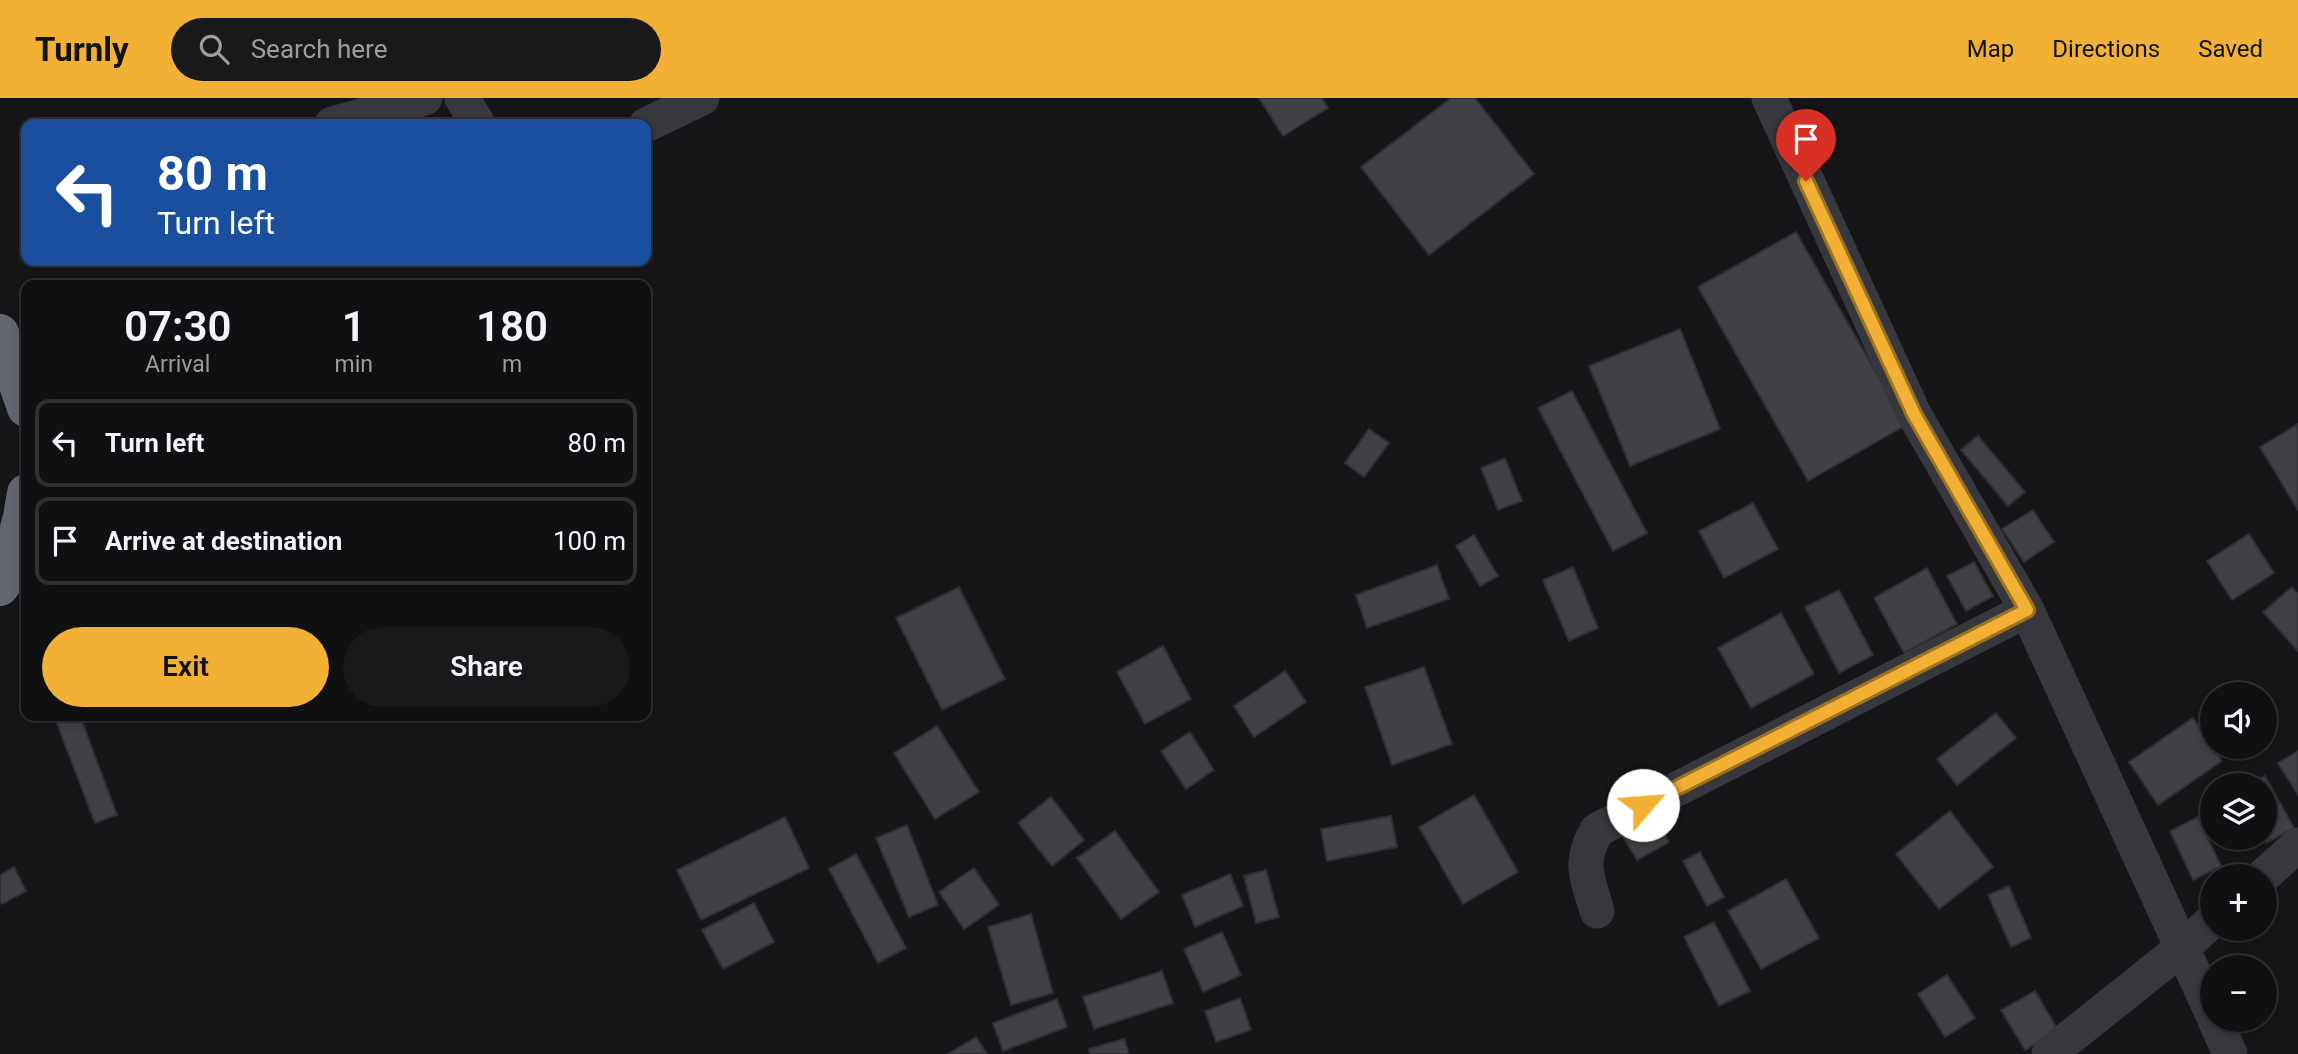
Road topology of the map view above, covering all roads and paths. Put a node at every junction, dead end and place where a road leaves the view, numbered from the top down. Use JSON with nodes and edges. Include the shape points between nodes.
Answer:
{"nodes":[{"id":1,"x":425,"y":98,"type":"edge"},
{"id":2,"x":462,"y":98,"type":"edge"},
{"id":3,"x":702,"y":98,"type":"edge"},
{"id":4,"x":1769,"y":98,"type":"edge"},
{"id":5,"x":350,"y":119,"type":"edge"},
{"id":6,"x":475,"y":119,"type":"edge"},
{"id":7,"x":651,"y":123,"type":"edge"},
{"id":8,"x":0,"y":333,"type":"edge"},
{"id":9,"x":21,"y":394,"type":"edge"},
{"id":10,"x":21,"y":521,"type":"edge"},
{"id":11,"x":0,"y":587,"type":"edge"},
{"id":12,"x":2027,"y":610,"type":"junction"},
{"id":13,"x":2298,"y":845,"type":"edge"},
{"id":14,"x":2277,"y":864,"type":"edge"},
{"id":15,"x":1597,"y":911,"type":"dead end"},
{"id":16,"x":2200,"y":932,"type":"edge"},
{"id":17,"x":2182,"y":948,"type":"junction"},
{"id":18,"x":2200,"y":987,"type":"edge"},
{"id":19,"x":2220,"y":1032,"type":"edge"},
{"id":20,"x":2049,"y":1054,"type":"edge"},
{"id":21,"x":2230,"y":1054,"type":"edge"}],
"edges":[{"from":1,"to":5,"type":"street"},
{"from":2,"to":6,"type":"street"},
{"from":3,"to":7,"type":"street"},
{"from":4,"to":12,"type":"street","via":[[1914,414]]},
{"from":8,"to":9,"type":"highway"},
{"from":10,"to":11,"type":"highway"},
{"from":12,"to":15,"type":"street","via":[[1597,830],[1584,866]]},
{"from":12,"to":17,"type":"street"},
{"from":13,"to":14,"type":"street"},
{"from":16,"to":17,"type":"street"},
{"from":17,"to":18,"type":"street"},
{"from":17,"to":20,"type":"street"},
{"from":19,"to":21,"type":"street"}]}
